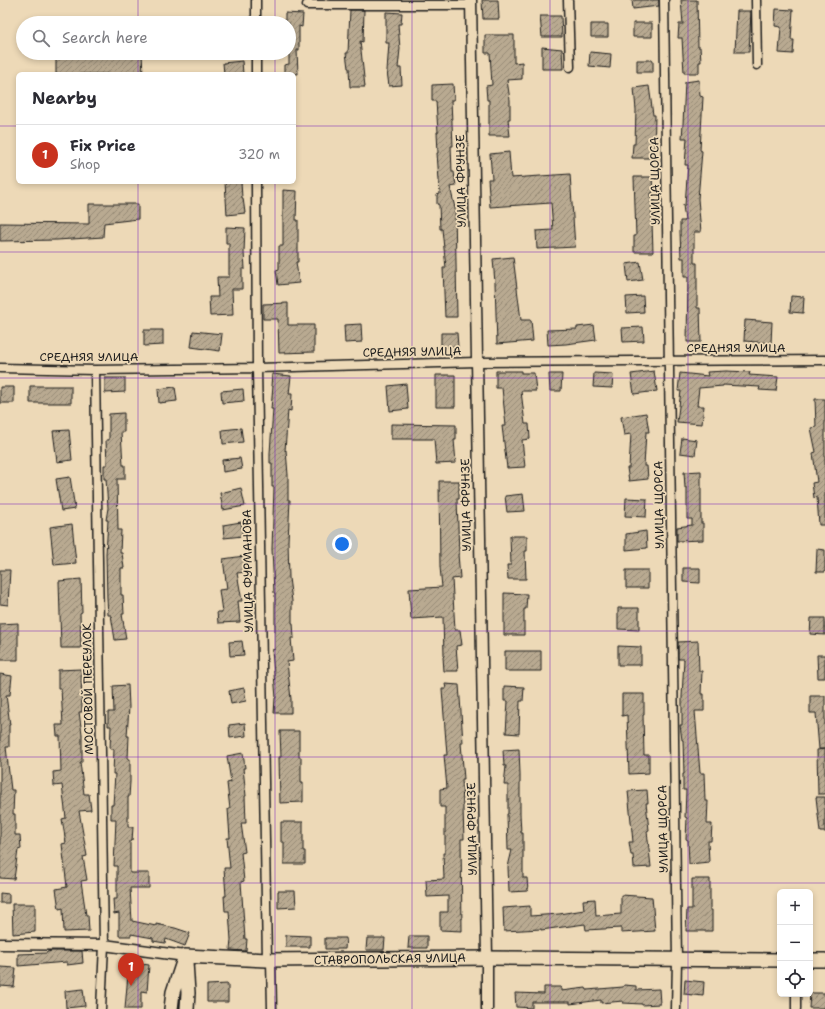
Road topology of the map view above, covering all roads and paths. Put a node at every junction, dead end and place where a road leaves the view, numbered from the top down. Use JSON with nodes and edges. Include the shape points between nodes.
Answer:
{"nodes":[{"id":1,"x":256,"y":0,"type":"edge"},
{"id":2,"x":568,"y":0,"type":"edge"},
{"id":3,"x":664,"y":0,"type":"edge"},
{"id":4,"x":756,"y":0,"type":"edge"},
{"id":5,"x":471,"y":2,"type":"edge"},
{"id":6,"x":307,"y":5,"type":"dead end"},
{"id":7,"x":256,"y":16,"type":"edge"},
{"id":8,"x":256,"y":60,"type":"edge"},
{"id":9,"x":757,"y":65,"type":"dead end"},
{"id":10,"x":570,"y":66,"type":"dead end"},
{"id":11,"x":256,"y":72,"type":"edge"},
{"id":12,"x":256,"y":184,"type":"edge"},
{"id":13,"x":825,"y":360,"type":"edge"},
{"id":14,"x":669,"y":361,"type":"junction"},
{"id":15,"x":477,"y":362,"type":"junction"},
{"id":16,"x":0,"y":368,"type":"edge"},
{"id":17,"x":257,"y":368,"type":"junction"},
{"id":18,"x":95,"y":370,"type":"junction"},
{"id":19,"x":0,"y":944,"type":"edge"},
{"id":20,"x":104,"y":945,"type":"junction"},
{"id":21,"x":185,"y":956,"type":"junction"},
{"id":22,"x":487,"y":958,"type":"junction"},
{"id":23,"x":269,"y":960,"type":"junction"},
{"id":24,"x":677,"y":960,"type":"junction"},
{"id":25,"x":777,"y":960,"type":"edge"},
{"id":26,"x":813,"y":960,"type":"edge"},
{"id":27,"x":825,"y":960,"type":"edge"},
{"id":28,"x":796,"y":997,"type":"edge"},
{"id":29,"x":101,"y":1009,"type":"edge"},
{"id":30,"x":172,"y":1009,"type":"edge"},
{"id":31,"x":187,"y":1009,"type":"edge"},
{"id":32,"x":272,"y":1009,"type":"edge"},
{"id":33,"x":487,"y":1009,"type":"edge"},
{"id":34,"x":676,"y":1009,"type":"edge"},
{"id":35,"x":796,"y":1009,"type":"edge"}],
"edges":[{"from":1,"to":7,"type":"street"},
{"from":2,"to":10,"type":"street"},
{"from":3,"to":14,"type":"street","name":"УЛИЦА ЩОРСА"},
{"from":4,"to":9,"type":"street"},
{"from":5,"to":6,"type":"street"},
{"from":5,"to":15,"type":"street","name":"УЛИЦА ФРУНЗЕ"},
{"from":8,"to":11,"type":"street"},
{"from":12,"to":17,"type":"street","name":"УЛИЦА ФУРМАНОВА"},
{"from":13,"to":14,"type":"street","name":"СРЕДНЯЯ УЛИЦА"},
{"from":14,"to":15,"type":"street","name":"СРЕДНЯЯ УЛИЦА"},
{"from":14,"to":24,"type":"street","name":"УЛИЦА ЩОРСА"},
{"from":15,"to":17,"type":"street","name":"СРЕДНЯЯ УЛИЦА"},
{"from":15,"to":22,"type":"street","name":"УЛИЦА ФРУНЗЕ"},
{"from":16,"to":18,"type":"street","name":"СРЕДНЯЯ УЛИЦА"},
{"from":17,"to":18,"type":"street","name":"СРЕДНЯЯ УЛИЦА"},
{"from":17,"to":23,"type":"street","name":"УЛИЦА ФУРМАНОВА"},
{"from":18,"to":20,"type":"street","name":"МОСТОВОЙ ПЕРЕУЛОК"},
{"from":19,"to":20,"type":"street","name":"СТАВРОПОЛЬСКАЯ УЛИЦА"},
{"from":20,"to":21,"type":"street","name":"СТАВРОПОЛЬСКАЯ УЛИЦА"},
{"from":20,"to":29,"type":"street","name":"МОСТОВОЙ ПЕРЕУЛОК"},
{"from":21,"to":23,"type":"main road","name":"СТАВРОПОЛЬСКАЯ УЛИЦА"},
{"from":21,"to":30,"type":"main road","via":[[173,992]]},
{"from":21,"to":31,"type":"main road"},
{"from":22,"to":23,"type":"main road","name":"СТАВРОПОЛЬСКАЯ УЛИЦА"},
{"from":22,"to":24,"type":"main road","name":"СТАВРОПОЛЬСКАЯ УЛИЦА"},
{"from":22,"to":33,"type":"street","name":"УЛИЦА ФРУНЗЕ"},
{"from":23,"to":32,"type":"street","name":"УЛИЦА ФУРМАНОВА"},
{"from":24,"to":25,"type":"main road","name":"СТАВРОПОЛЬСКАЯ УЛИЦА"},
{"from":24,"to":34,"type":"street","name":"УЛИЦА ЩОРСА"},
{"from":26,"to":27,"type":"main road"},
{"from":28,"to":35,"type":"street"}]}
